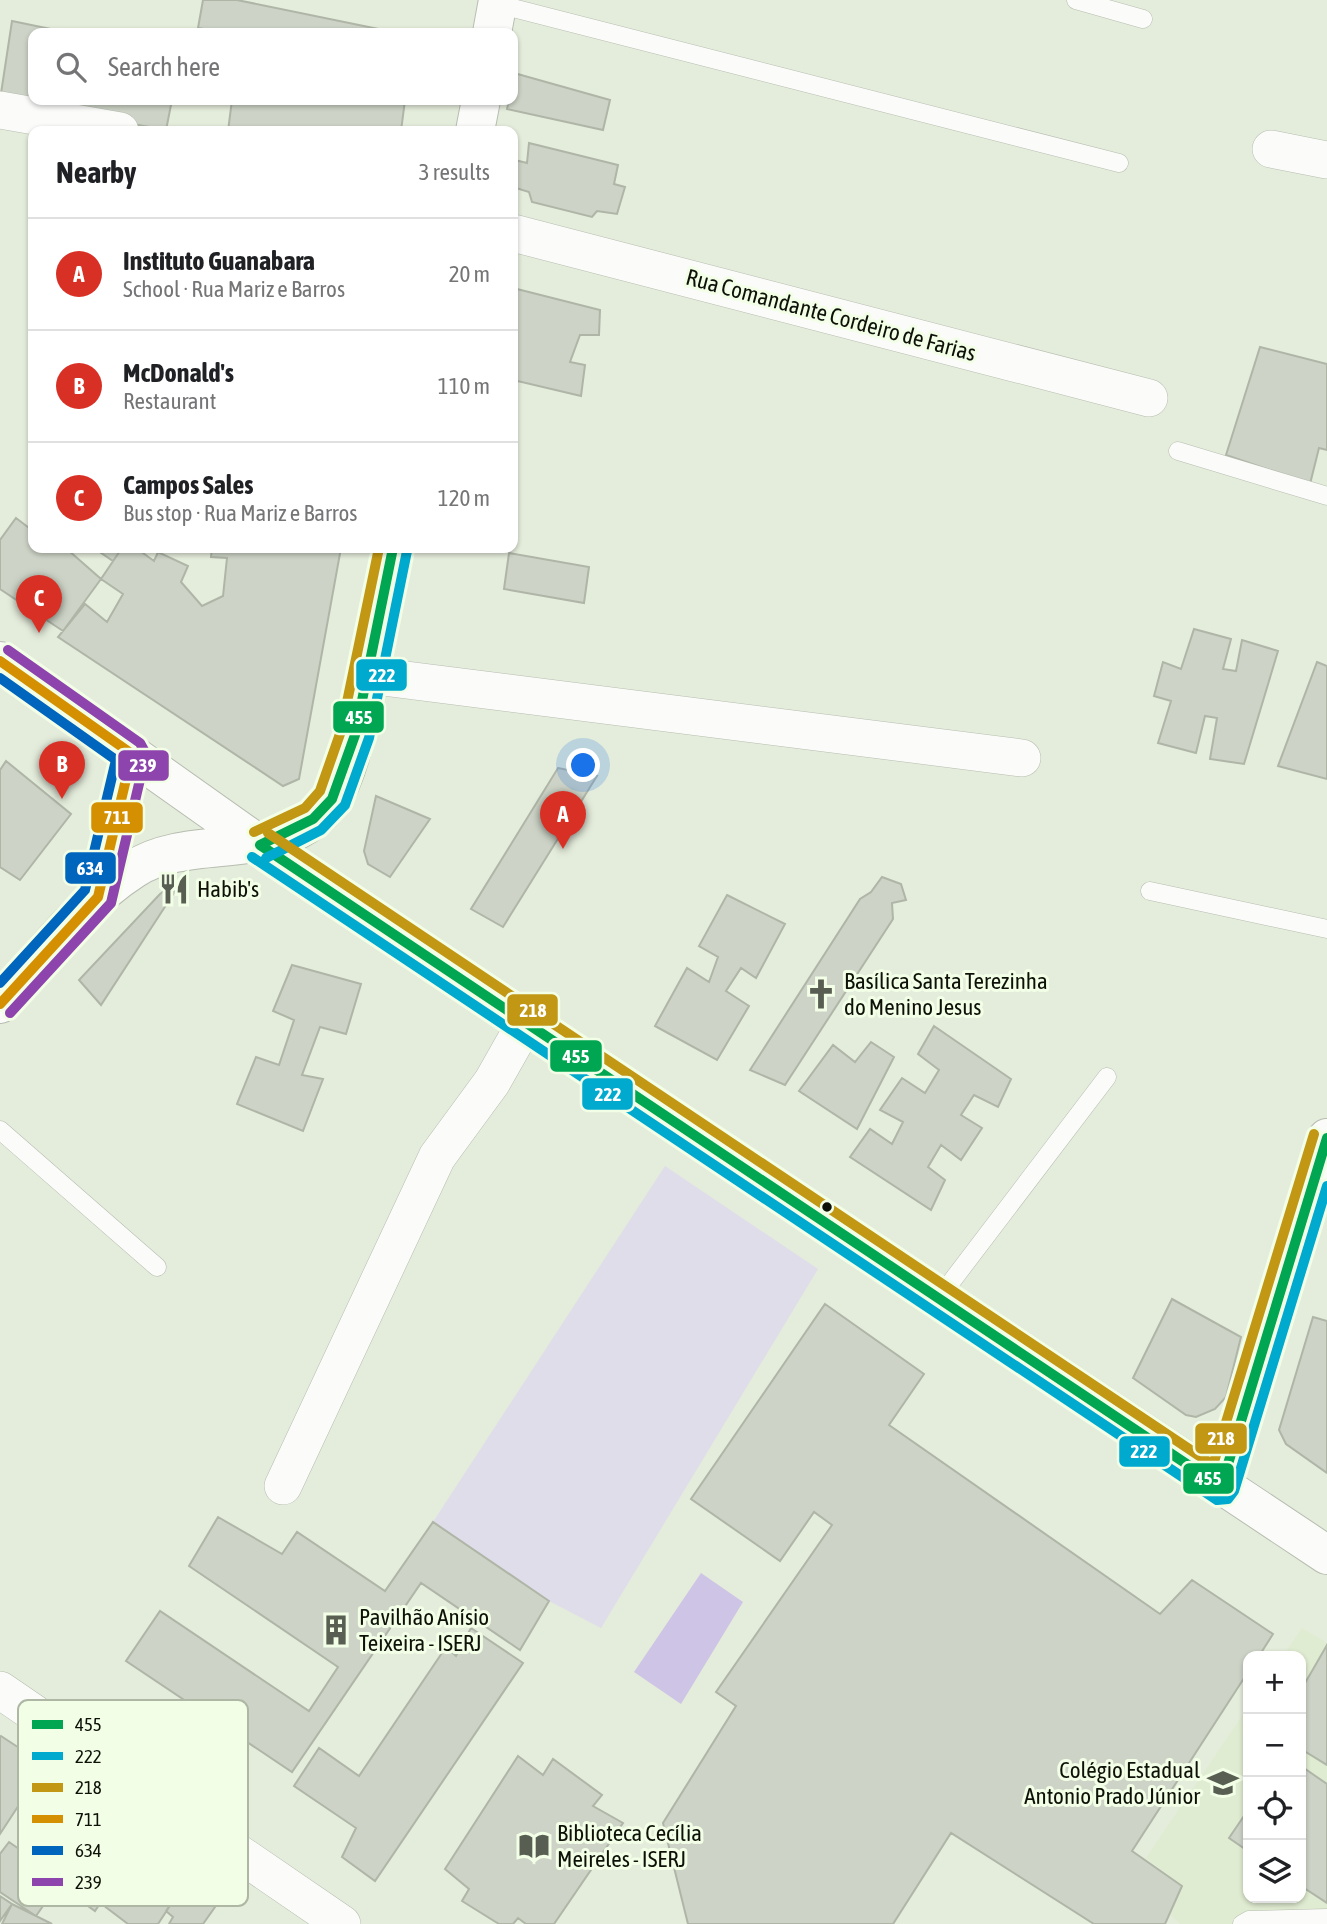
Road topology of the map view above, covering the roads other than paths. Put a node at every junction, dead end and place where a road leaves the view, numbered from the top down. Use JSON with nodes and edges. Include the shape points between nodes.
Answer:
{"nodes":[{"id":1,"x":1076,"y":0,"type":"edge"},
{"id":2,"x":496,"y":12,"type":"edge"},
{"id":3,"x":1143,"y":19,"type":"dead end"},
{"id":4,"x":480,"y":105,"type":"edge"},
{"id":5,"x":0,"y":110,"type":"edge"},
{"id":6,"x":91,"y":126,"type":"edge"},
{"id":7,"x":476,"y":126,"type":"edge"},
{"id":8,"x":1271,"y":149,"type":"dead end"},
{"id":9,"x":1327,"y":160,"type":"edge"},
{"id":10,"x":1119,"y":163,"type":"dead end"},
{"id":11,"x":518,"y":234,"type":"edge"},
{"id":12,"x":1149,"y":398,"type":"dead end"},
{"id":13,"x":1178,"y":451,"type":"dead end"},
{"id":14,"x":1327,"y":496,"type":"edge"},
{"id":15,"x":392,"y":553,"type":"edge"},
{"id":16,"x":0,"y":661,"type":"edge"},
{"id":17,"x":368,"y":676,"type":"junction"},
{"id":18,"x":132,"y":754,"type":"junction"},
{"id":19,"x":1022,"y":758,"type":"dead end"},
{"id":20,"x":332,"y":799,"type":"junction"},
{"id":21,"x":260,"y":845,"type":"junction"},
{"id":22,"x":1150,"y":891,"type":"dead end"},
{"id":23,"x":98,"y":897,"type":"junction"},
{"id":24,"x":342,"y":898,"type":"junction"},
{"id":25,"x":1327,"y":929,"type":"edge"},
{"id":26,"x":0,"y":1004,"type":"edge"},
{"id":27,"x":526,"y":1022,"type":"junction"},
{"id":28,"x":1107,"y":1077,"type":"dead end"},
{"id":29,"x":0,"y":1129,"type":"edge"},
{"id":30,"x":1327,"y":1138,"type":"edge"},
{"id":31,"x":157,"y":1267,"type":"dead end"},
{"id":32,"x":939,"y":1298,"type":"junction"},
{"id":33,"x":283,"y":1486,"type":"dead end"},
{"id":34,"x":1221,"y":1487,"type":"junction"},
{"id":35,"x":1327,"y":1555,"type":"edge"},
{"id":36,"x":0,"y":1690,"type":"edge"},
{"id":37,"x":18,"y":1702,"type":"edge"},
{"id":38,"x":248,"y":1860,"type":"edge"},
{"id":39,"x":1327,"y":1918,"type":"edge"},
{"id":40,"x":342,"y":1924,"type":"edge"},
{"id":41,"x":1242,"y":1924,"type":"edge"}],
"edges":[{"from":1,"to":3,"type":"lane"},
{"from":2,"to":10,"type":"lane"},
{"from":4,"to":7,"type":"street"},
{"from":5,"to":6,"type":"street"},
{"from":8,"to":9,"type":"street"},
{"from":11,"to":12,"type":"street","name":"Rua Comandante Cordeiro de Farias"},
{"from":13,"to":14,"type":"lane"},
{"from":15,"to":17,"type":"street"},
{"from":16,"to":18,"type":"street"},
{"from":17,"to":19,"type":"street"},
{"from":17,"to":20,"type":"street","via":[[355,735]]},
{"from":18,"to":21,"type":"street"},
{"from":18,"to":23,"type":"street"},
{"from":20,"to":21,"type":"street","via":[[313,819]]},
{"from":20,"to":24,"type":"street","via":[[322,850],[328,874]]},
{"from":21,"to":23,"type":"street","via":[[179,849],[135,868]]},
{"from":21,"to":24,"type":"street"},
{"from":22,"to":25,"type":"lane"},
{"from":23,"to":26,"type":"street"},
{"from":24,"to":27,"type":"street"},
{"from":27,"to":32,"type":"street"},
{"from":27,"to":33,"type":"street","via":[[492,1082],[437,1157]]},
{"from":28,"to":32,"type":"lane"},
{"from":29,"to":31,"type":"lane"},
{"from":30,"to":34,"type":"street"},
{"from":32,"to":34,"type":"street"},
{"from":34,"to":35,"type":"street"},
{"from":36,"to":37,"type":"street"},
{"from":38,"to":40,"type":"street"},
{"from":39,"to":41,"type":"lane"}]}
